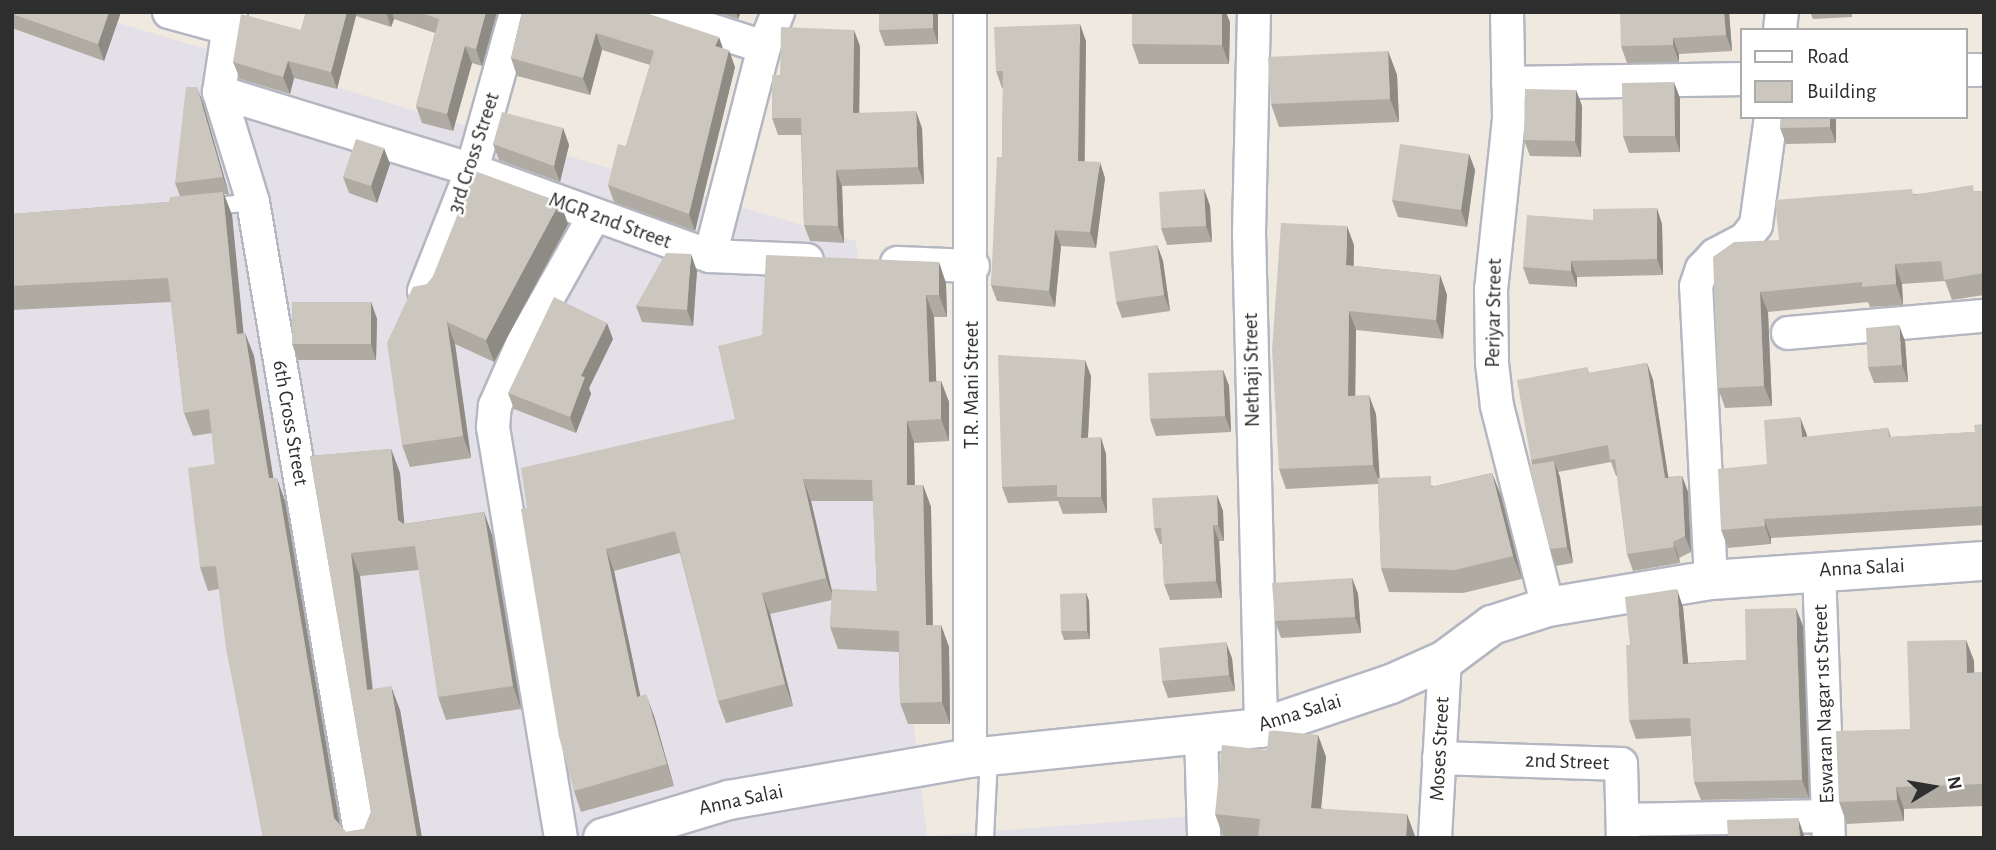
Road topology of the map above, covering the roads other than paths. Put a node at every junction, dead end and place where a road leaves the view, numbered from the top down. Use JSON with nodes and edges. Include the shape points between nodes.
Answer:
{"nodes":[{"id":1,"x":169,"y":12,"type":"edge"},
{"id":2,"x":516,"y":12,"type":"edge"},
{"id":3,"x":655,"y":12,"type":"edge"},
{"id":4,"x":778,"y":12,"type":"edge"},
{"id":5,"x":970,"y":12,"type":"edge"},
{"id":6,"x":1254,"y":12,"type":"edge"},
{"id":7,"x":1507,"y":12,"type":"edge"},
{"id":8,"x":229,"y":20,"type":"edge"},
{"id":9,"x":764,"y":47,"type":"junction"},
{"id":10,"x":1741,"y":79,"type":"edge"},
{"id":11,"x":1508,"y":83,"type":"junction"},
{"id":12,"x":219,"y":92,"type":"junction"},
{"id":13,"x":1771,"y":119,"type":"edge"},
{"id":14,"x":472,"y":170,"type":"junction"},
{"id":15,"x":253,"y":202,"type":"junction"},
{"id":16,"x":186,"y":209,"type":"edge"},
{"id":17,"x":594,"y":216,"type":"junction"},
{"id":18,"x":710,"y":257,"type":"junction"},
{"id":19,"x":973,"y":266,"type":"junction"},
{"id":20,"x":424,"y":291,"type":"edge"},
{"id":21,"x":1984,"y":316,"type":"edge"},
{"id":22,"x":1788,"y":332,"type":"dead end"},
{"id":23,"x":1984,"y":561,"type":"edge"},
{"id":24,"x":1819,"y":570,"type":"junction"},
{"id":25,"x":1711,"y":580,"type":"junction"},
{"id":26,"x":1548,"y":607,"type":"junction"},
{"id":27,"x":1445,"y":660,"type":"junction"},
{"id":28,"x":1261,"y":728,"type":"junction"},
{"id":29,"x":1201,"y":734,"type":"junction"},
{"id":30,"x":979,"y":757,"type":"junction"},
{"id":31,"x":1439,"y":758,"type":"junction"},
{"id":32,"x":1828,"y":827,"type":"edge"},
{"id":33,"x":1623,"y":829,"type":"edge"},
{"id":34,"x":361,"y":838,"type":"edge"},
{"id":35,"x":561,"y":838,"type":"edge"},
{"id":36,"x":603,"y":838,"type":"edge"},
{"id":37,"x":985,"y":838,"type":"edge"},
{"id":38,"x":1204,"y":838,"type":"edge"},
{"id":39,"x":1435,"y":838,"type":"edge"}],
"edges":[{"from":1,"to":8,"type":"street"},
{"from":2,"to":14,"type":"street","name":"3rd Cross Street"},
{"from":3,"to":9,"type":"street"},
{"from":4,"to":9,"type":"street"},
{"from":5,"to":19,"type":"street","name":"T.R. Mani Street"},
{"from":6,"to":28,"type":"street","name":"Nethaji Street","via":[[1249,233]]},
{"from":7,"to":11,"type":"street","name":"Periyar Street"},
{"from":8,"to":12,"type":"street","name":"6th Cross Street"},
{"from":9,"to":18,"type":"street"},
{"from":10,"to":11,"type":"street"},
{"from":11,"to":26,"type":"street","name":"Periyar Street","via":[[1509,119],[1491,289],[1492,362],[1497,406]]},
{"from":12,"to":14,"type":"street","name":"MGR 2nd Street"},
{"from":12,"to":15,"type":"street","name":"6th Cross Street"},
{"from":13,"to":25,"type":"street","via":[[1761,208],[1745,239],[1715,255],[1702,269],[1696,286]]},
{"from":14,"to":17,"type":"street","name":"MGR 2nd Street"},
{"from":14,"to":20,"type":"street","name":"3rd Cross Street"},
{"from":15,"to":16,"type":"lane"},
{"from":15,"to":34,"type":"street","name":"6th Cross Street"},
{"from":17,"to":18,"type":"street","name":"MGR 2nd Street"},
{"from":17,"to":35,"type":"street","via":[[523,342],[495,406],[493,428]]},
{"from":18,"to":19,"type":"street","name":"MGR 2nd Street"},
{"from":19,"to":30,"type":"street","name":"T.R. Mani Street"},
{"from":21,"to":22,"type":"street"},
{"from":23,"to":24,"type":"street","name":"Anna Salai"},
{"from":24,"to":25,"type":"street","name":"Anna Salai"},
{"from":24,"to":32,"type":"street","name":"Eswaran Nagar 1st Street"},
{"from":25,"to":26,"type":"street","name":"Anna Salai"},
{"from":26,"to":27,"type":"street","name":"Anna Salai","via":[[1492,625]]},
{"from":27,"to":28,"type":"street","name":"Anna Salai","via":[[1391,684]]},
{"from":27,"to":31,"type":"street","name":"Moses Street"},
{"from":28,"to":29,"type":"street","name":"Anna Salai"},
{"from":29,"to":30,"type":"street","name":"Anna Salai"},
{"from":29,"to":38,"type":"street"},
{"from":30,"to":36,"type":"street","name":"Anna Salai","via":[[729,800]]},
{"from":30,"to":37,"type":"lane"},
{"from":31,"to":33,"type":"street","name":"2nd Street","via":[[1621,764]]},
{"from":31,"to":39,"type":"street","name":"Moses Street"},
{"from":32,"to":33,"type":"street"}]}
